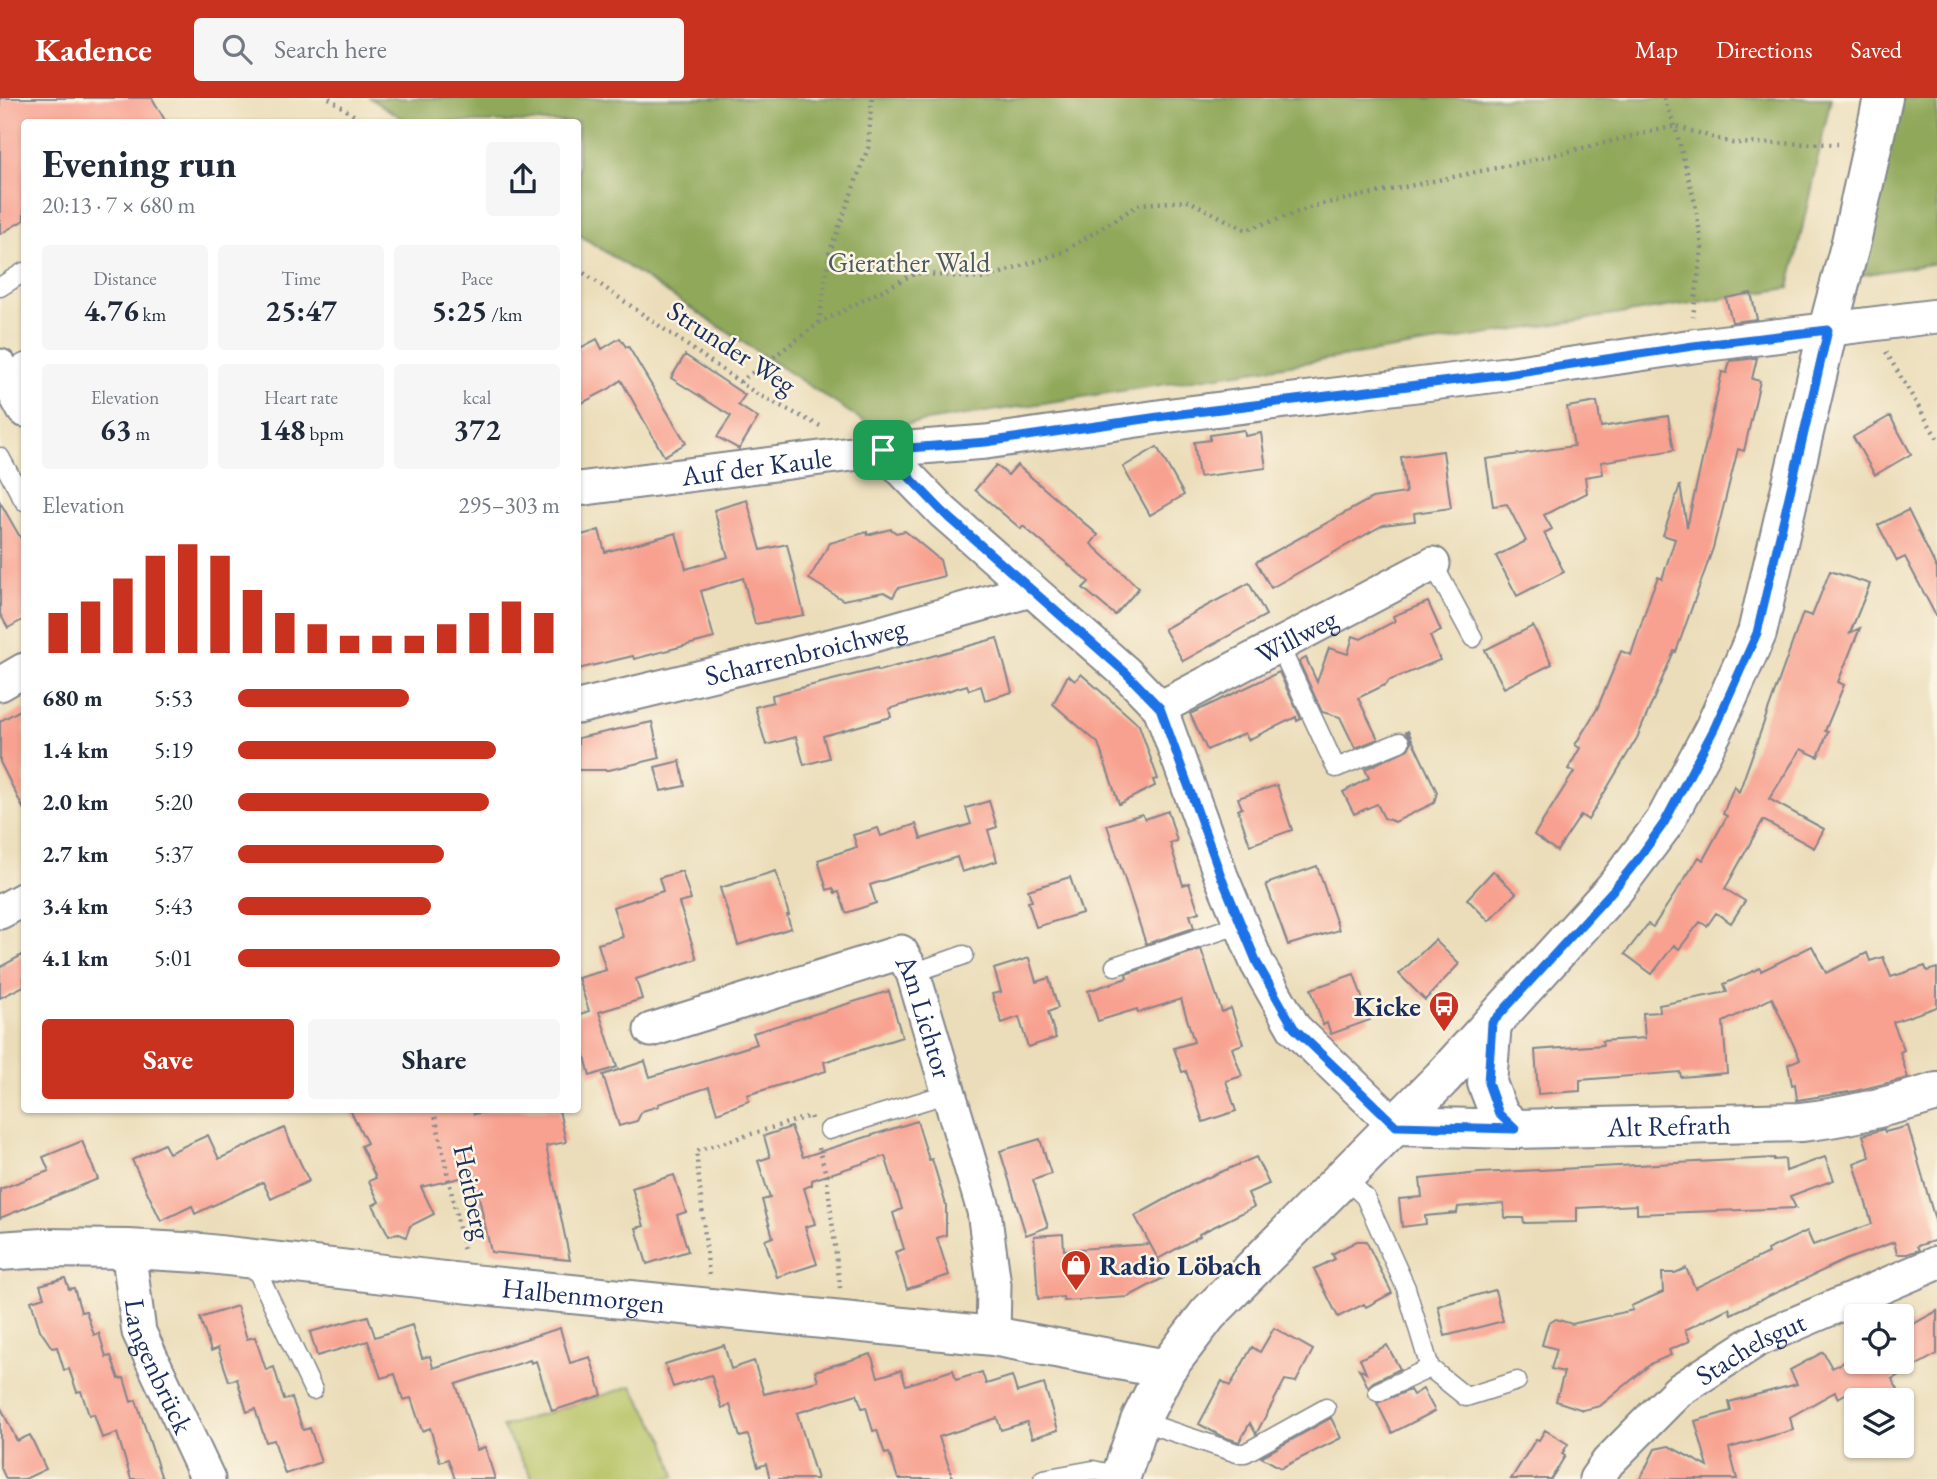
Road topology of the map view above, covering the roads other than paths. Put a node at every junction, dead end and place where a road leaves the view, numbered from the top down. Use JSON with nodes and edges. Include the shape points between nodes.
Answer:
{"nodes":[{"id":1,"x":1883,"y":98,"type":"edge"},
{"id":2,"x":21,"y":274,"type":"edge"},
{"id":3,"x":0,"y":287,"type":"edge"},
{"id":4,"x":1937,"y":316,"type":"edge"},
{"id":5,"x":1828,"y":330,"type":"junction"},
{"id":6,"x":10,"y":368,"type":"edge"},
{"id":7,"x":21,"y":401,"type":"edge"},
{"id":8,"x":876,"y":451,"type":"junction"},
{"id":9,"x":0,"y":457,"type":"edge"},
{"id":10,"x":581,"y":489,"type":"edge"},
{"id":11,"x":21,"y":495,"type":"edge"},
{"id":12,"x":1433,"y":564,"type":"joint"},
{"id":13,"x":1031,"y":590,"type":"junction"},
{"id":14,"x":1473,"y":638,"type":"dead end"},
{"id":15,"x":1279,"y":645,"type":"junction"},
{"id":16,"x":21,"y":672,"type":"edge"},
{"id":17,"x":0,"y":684,"type":"edge"},
{"id":18,"x":581,"y":706,"type":"edge"},
{"id":19,"x":1160,"y":708,"type":"junction"},
{"id":20,"x":1400,"y":742,"type":"dead end"},
{"id":21,"x":21,"y":901,"type":"edge"},
{"id":22,"x":0,"y":912,"type":"edge"},
{"id":23,"x":1241,"y":924,"type":"junction"},
{"id":24,"x":964,"y":955,"type":"dead end"},
{"id":25,"x":1115,"y":966,"type":"dead end"},
{"id":26,"x":913,"y":973,"type":"junction"},
{"id":27,"x":1492,"y":1023,"type":"junction"},
{"id":28,"x":651,"y":1030,"type":"dead end"},
{"id":29,"x":1937,"y":1092,"type":"edge"},
{"id":30,"x":949,"y":1093,"type":"junction"},
{"id":31,"x":1396,"y":1126,"type":"junction"},
{"id":32,"x":821,"y":1128,"type":"road end"},
{"id":33,"x":1515,"y":1129,"type":"junction"},
{"id":34,"x":1343,"y":1177,"type":"junction"},
{"id":35,"x":128,"y":1249,"type":"junction"},
{"id":36,"x":0,"y":1251,"type":"edge"},
{"id":37,"x":252,"y":1260,"type":"junction"},
{"id":38,"x":1937,"y":1264,"type":"edge"},
{"id":39,"x":993,"y":1336,"type":"junction"},
{"id":40,"x":1430,"y":1368,"type":"junction"},
{"id":41,"x":1166,"y":1369,"type":"junction"},
{"id":42,"x":1517,"y":1381,"type":"dead end"},
{"id":43,"x":313,"y":1390,"type":"dead end"},
{"id":44,"x":1378,"y":1392,"type":"dead end"},
{"id":45,"x":1326,"y":1408,"type":"dead end"},
{"id":46,"x":1140,"y":1421,"type":"junction"},
{"id":47,"x":1120,"y":1477,"type":"edge"},
{"id":48,"x":208,"y":1479,"type":"edge"},
{"id":49,"x":1043,"y":1479,"type":"edge"},
{"id":50,"x":1596,"y":1479,"type":"edge"}],
"edges":[{"from":1,"to":5,"type":"street"},
{"from":2,"to":3,"type":"lane"},
{"from":4,"to":5,"type":"street","name":"Auf der Kaule"},
{"from":5,"to":8,"type":"street","name":"Auf der Kaule","via":[[986,442]]},
{"from":5,"to":27,"type":"street","via":[[1757,633],[1714,729],[1664,823],[1639,858]]},
{"from":6,"to":7,"type":"street"},
{"from":8,"to":10,"type":"street","name":"Auf der Kaule"},
{"from":8,"to":13,"type":"street"},
{"from":9,"to":11,"type":"lane"},
{"from":12,"to":14,"type":"lane"},
{"from":12,"to":15,"type":"street","name":"Willweg"},
{"from":13,"to":18,"type":"street","name":"Scharrenbroichweg","via":[[867,637]]},
{"from":13,"to":19,"type":"street"},
{"from":15,"to":19,"type":"street","name":"Willweg"},
{"from":15,"to":20,"type":"lane","via":[[1336,768]]},
{"from":16,"to":17,"type":"street"},
{"from":19,"to":23,"type":"street"},
{"from":21,"to":22,"type":"street"},
{"from":23,"to":25,"type":"lane"},
{"from":23,"to":31,"type":"street","via":[[1294,1028]]},
{"from":24,"to":26,"type":"lane"},
{"from":26,"to":28,"type":"street","name":"Am Lichtor","via":[[901,952]]},
{"from":26,"to":30,"type":"street","name":"Am Lichtor"},
{"from":27,"to":31,"type":"street"},
{"from":27,"to":33,"type":"street","via":[[1488,1083],[1499,1114]]},
{"from":29,"to":33,"type":"street","name":"Alt Refrath","via":[[1879,1110],[1801,1122]]},
{"from":30,"to":32,"type":"lane"},
{"from":30,"to":39,"type":"street","name":"Am Lichtor","via":[[991,1247]]},
{"from":31,"to":33,"type":"street","name":"Alt Refrath"},
{"from":31,"to":34,"type":"street"},
{"from":34,"to":40,"type":"lane","via":[[1365,1197],[1406,1288]]},
{"from":34,"to":41,"type":"street","via":[[1208,1314]]},
{"from":35,"to":36,"type":"street","name":"Halbenmorgen"},
{"from":35,"to":37,"type":"street","name":"Halbenmorgen"},
{"from":35,"to":48,"type":"street","name":"Langenbrück","via":[[139,1332]]},
{"from":37,"to":39,"type":"street","name":"Halbenmorgen"},
{"from":37,"to":43,"type":"lane"},
{"from":38,"to":50,"type":"street","name":"Stachelsgut","via":[[1757,1340],[1678,1391]]},
{"from":39,"to":41,"type":"street","name":"Halbenmorgen"},
{"from":40,"to":42,"type":"lane","via":[[1466,1397]]},
{"from":40,"to":44,"type":"lane"},
{"from":41,"to":46,"type":"street"},
{"from":45,"to":46,"type":"lane","via":[[1245,1453]]},
{"from":46,"to":47,"type":"street"},
{"from":47,"to":49,"type":"lane","via":[[1093,1469]]}]}
